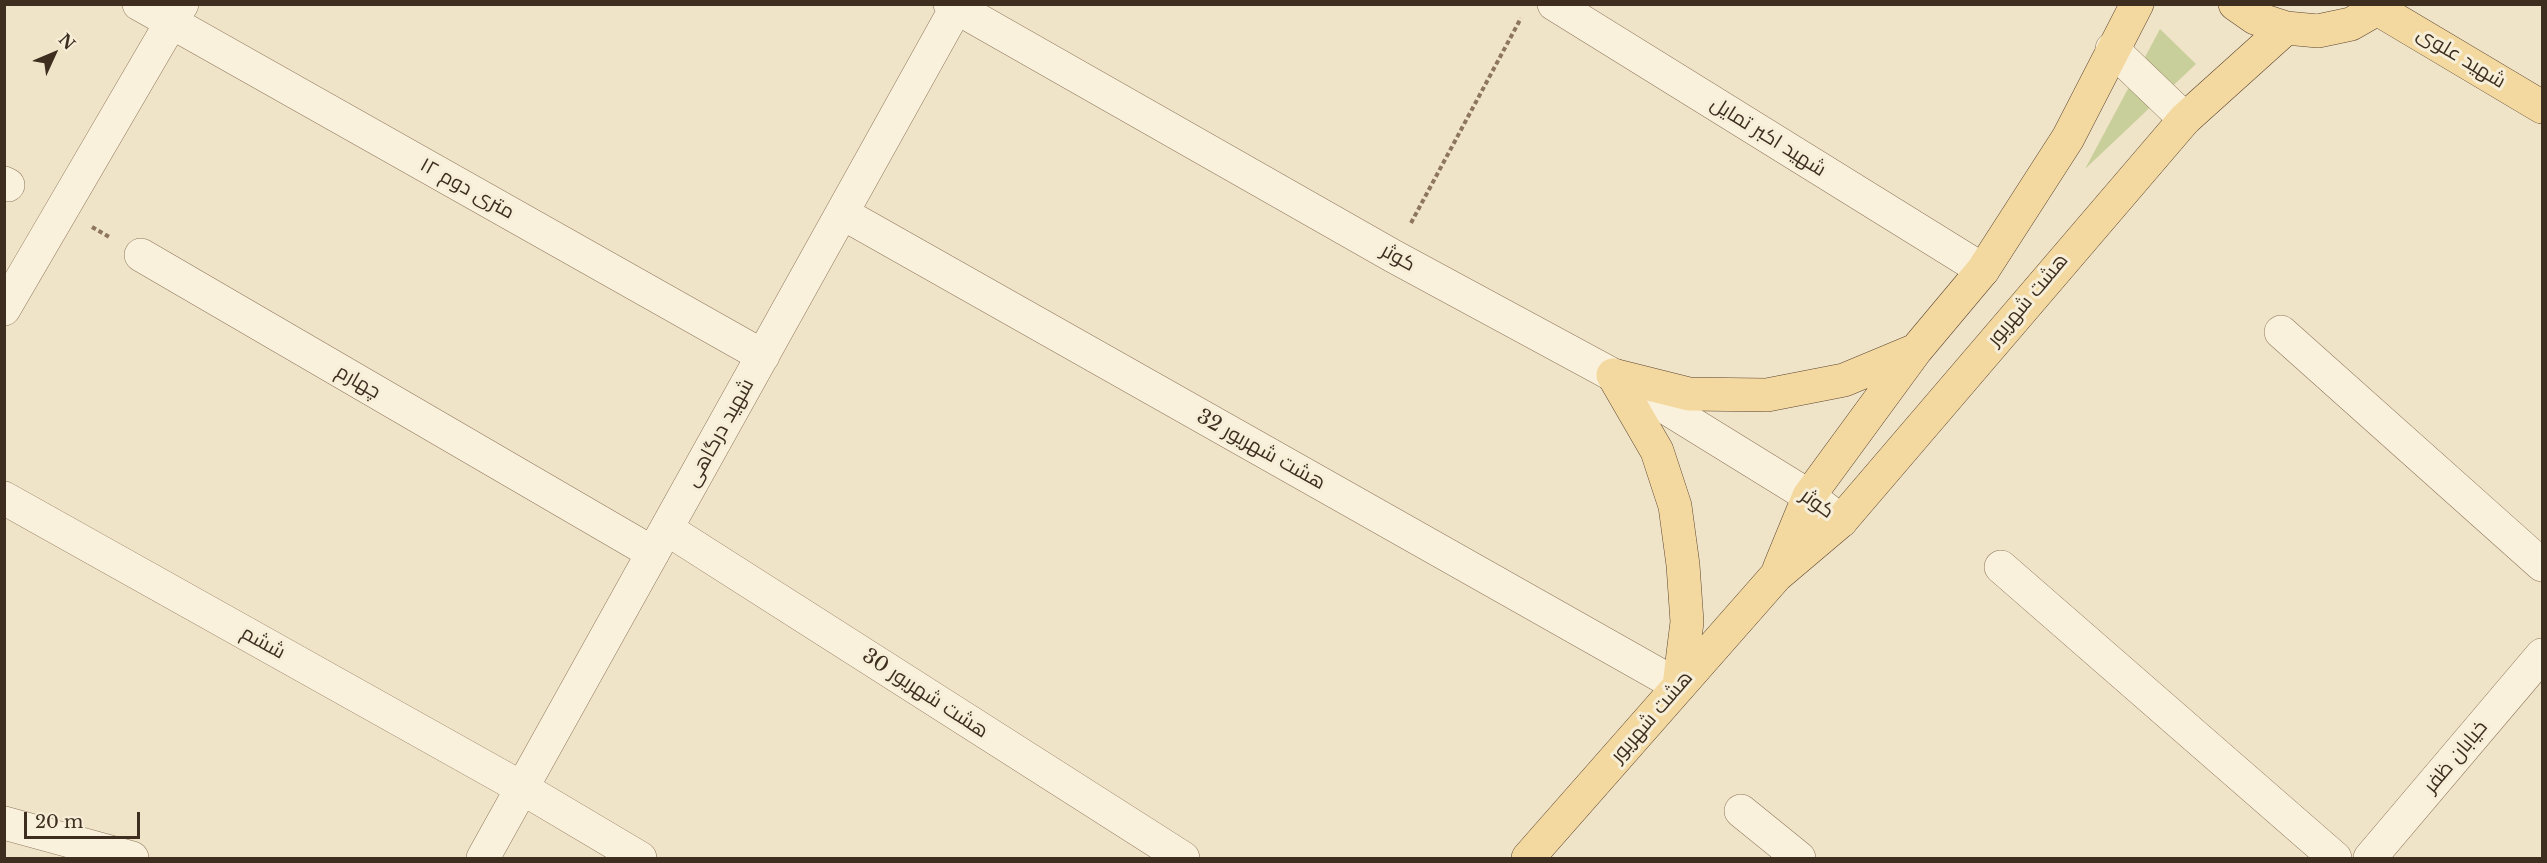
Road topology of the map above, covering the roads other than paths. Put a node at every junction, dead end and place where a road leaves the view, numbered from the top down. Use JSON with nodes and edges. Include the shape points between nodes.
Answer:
{"nodes":[{"id":1,"x":139,"y":4,"type":"edge"},
{"id":2,"x":1554,"y":4,"type":"edge"},
{"id":3,"x":2137,"y":4,"type":"edge"},
{"id":4,"x":2235,"y":4,"type":"edge"},
{"id":5,"x":953,"y":6,"type":"edge"},
{"id":6,"x":2383,"y":7,"type":"edge"},
{"id":7,"x":176,"y":14,"type":"edge"},
{"id":8,"x":2286,"y":28,"type":"junction"},
{"id":9,"x":2112,"y":49,"type":"junction"},
{"id":10,"x":2542,"y":107,"type":"edge"},
{"id":11,"x":2185,"y":119,"type":"junction"},
{"id":12,"x":842,"y":213,"type":"junction"},
{"id":13,"x":141,"y":255,"type":"road end"},
{"id":14,"x":1983,"y":270,"type":"junction"},
{"id":15,"x":4,"y":309,"type":"edge"},
{"id":16,"x":2281,"y":332,"type":"dead end"},
{"id":17,"x":1916,"y":350,"type":"junction"},
{"id":18,"x":763,"y":356,"type":"junction"},
{"id":19,"x":1613,"y":375,"type":"junction"},
{"id":20,"x":1809,"y":496,"type":"junction"},
{"id":21,"x":4,"y":498,"type":"edge"},
{"id":22,"x":1840,"y":521,"type":"junction"},
{"id":23,"x":660,"y":541,"type":"junction"},
{"id":24,"x":2542,"y":565,"type":"edge"},
{"id":25,"x":2001,"y":567,"type":"dead end"},
{"id":26,"x":1776,"y":576,"type":"junction"},
{"id":27,"x":2542,"y":655,"type":"edge"},
{"id":28,"x":1679,"y":686,"type":"junction"},
{"id":29,"x":522,"y":788,"type":"junction"},
{"id":30,"x":1741,"y":810,"type":"dead end"},
{"id":31,"x":4,"y":823,"type":"edge"},
{"id":32,"x":132,"y":858,"type":"edge"},
{"id":33,"x":483,"y":858,"type":"edge"},
{"id":34,"x":640,"y":858,"type":"edge"},
{"id":35,"x":1183,"y":858,"type":"edge"},
{"id":36,"x":1528,"y":858,"type":"edge"},
{"id":37,"x":1799,"y":858,"type":"edge"},
{"id":38,"x":2335,"y":858,"type":"edge"},
{"id":39,"x":2370,"y":858,"type":"edge"}],
"edges":[{"from":1,"to":7,"type":"street"},
{"from":2,"to":14,"type":"street","name":"شهید اکبر تمایل"},
{"from":3,"to":9,"type":"main road","name":"هشت شهریور"},
{"from":4,"to":8,"type":"main road","via":[[2255,18]]},
{"from":5,"to":12,"type":"street","name":"شهید درگاهی"},
{"from":5,"to":19,"type":"street","name":"کوثر","via":[[1393,256]]},
{"from":6,"to":8,"type":"main road","via":[[2350,24],[2318,31]]},
{"from":6,"to":10,"type":"main road","name":"شهید علوی"},
{"from":7,"to":15,"type":"street"},
{"from":7,"to":18,"type":"street","name":"۱۲ متری دوم"},
{"from":8,"to":11,"type":"main road","name":"هشت شهریور"},
{"from":9,"to":11,"type":"street"},
{"from":9,"to":14,"type":"main road","name":"هشت شهریور","via":[[2068,138]]},
{"from":11,"to":22,"type":"main road","name":"هشت شهریور"},
{"from":12,"to":18,"type":"street","name":"شهید درگاهی"},
{"from":12,"to":28,"type":"street","name":"هشت شهریور 32"},
{"from":13,"to":23,"type":"street","name":"چهارم"},
{"from":14,"to":17,"type":"main road","name":"هشت شهریور"},
{"from":16,"to":24,"type":"street"},
{"from":17,"to":19,"type":"main road","via":[[1844,380],[1767,395],[1689,394]]},
{"from":17,"to":20,"type":"main road","name":"هشت شهریور"},
{"from":18,"to":23,"type":"street","name":"شهید درگاهی"},
{"from":19,"to":20,"type":"street","name":"کوثر"},
{"from":19,"to":28,"type":"main road","via":[[1657,451],[1676,506],[1687,622]]},
{"from":20,"to":22,"type":"street","name":"کوثر"},
{"from":20,"to":26,"type":"main road","name":"هشت شهریور"},
{"from":21,"to":29,"type":"street","name":"ششم"},
{"from":22,"to":26,"type":"main road","name":"هشت شهریور"},
{"from":23,"to":29,"type":"street","name":"شهید درگاهی"},
{"from":23,"to":35,"type":"street","name":"هشت شهریور 30"},
{"from":25,"to":38,"type":"street"},
{"from":26,"to":28,"type":"main road","name":"هشت شهریور"},
{"from":27,"to":39,"type":"street","name":"خیابان ظفر"},
{"from":28,"to":36,"type":"main road","name":"هشت شهریور"},
{"from":29,"to":33,"type":"street","name":"شهید درگاهی"},
{"from":29,"to":34,"type":"street","name":"ششم"},
{"from":30,"to":37,"type":"street"},
{"from":31,"to":32,"type":"street"}]}
